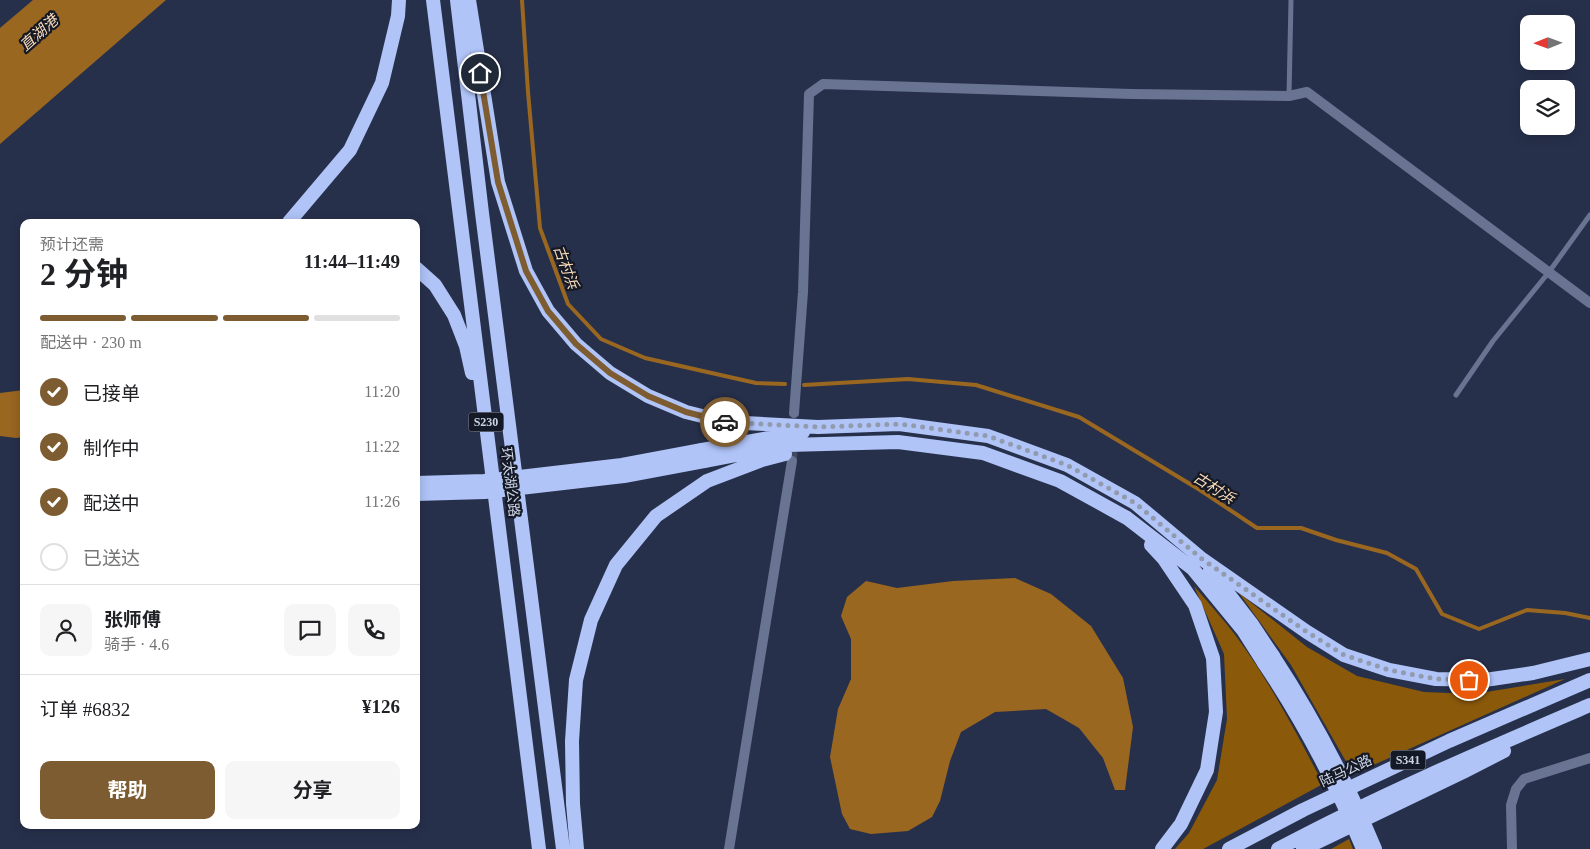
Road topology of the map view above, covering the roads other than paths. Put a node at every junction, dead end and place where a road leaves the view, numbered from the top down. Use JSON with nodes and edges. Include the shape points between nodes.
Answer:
{"nodes":[{"id":1,"x":399,"y":0,"type":"edge"},
{"id":2,"x":433,"y":0,"type":"edge"},
{"id":3,"x":457,"y":0,"type":"edge"},
{"id":4,"x":469,"y":0,"type":"edge"},
{"id":5,"x":1291,"y":0,"type":"edge"},
{"id":6,"x":1289,"y":96,"type":"junction"},
{"id":7,"x":1590,"y":215,"type":"edge"},
{"id":8,"x":291,"y":219,"type":"edge"},
{"id":9,"x":420,"y":272,"type":"edge"},
{"id":10,"x":1549,"y":272,"type":"junction"},
{"id":11,"x":1590,"y":303,"type":"edge"},
{"id":12,"x":1456,"y":395,"type":"dead end"},
{"id":13,"x":794,"y":413,"type":"tunnel mouth"},
{"id":14,"x":818,"y":427,"type":"junction"},
{"id":15,"x":819,"y":445,"type":"junction"},
{"id":16,"x":703,"y":456,"type":"junction"},
{"id":17,"x":792,"y":461,"type":"tunnel mouth"},
{"id":18,"x":420,"y":483,"type":"edge"},
{"id":19,"x":420,"y":494,"type":"edge"},
{"id":20,"x":1127,"y":518,"type":"junction"},
{"id":21,"x":1202,"y":559,"type":"junction"},
{"id":22,"x":1590,"y":659,"type":"edge"},
{"id":23,"x":1269,"y":660,"type":"junction"},
{"id":24,"x":1590,"y":680,"type":"edge"},
{"id":25,"x":1590,"y":705,"type":"edge"},
{"id":26,"x":526,"y":740,"type":"junction"},
{"id":27,"x":1590,"y":758,"type":"edge"},
{"id":28,"x":576,"y":843,"type":"edge"},
{"id":29,"x":562,"y":844,"type":"edge"},
{"id":30,"x":539,"y":846,"type":"edge"},
{"id":31,"x":729,"y":849,"type":"edge"},
{"id":32,"x":1162,"y":849,"type":"edge"},
{"id":33,"x":1229,"y":849,"type":"edge"},
{"id":34,"x":1278,"y":849,"type":"edge"},
{"id":35,"x":1303,"y":849,"type":"edge"},
{"id":36,"x":1363,"y":849,"type":"edge"},
{"id":37,"x":1375,"y":849,"type":"edge"},
{"id":38,"x":1512,"y":849,"type":"edge"}],
"edges":[{"from":1,"to":8,"type":"highway","via":[[382,83],[350,150]]},
{"from":2,"to":26,"type":"highway","name":"环太湖公路","number":"S230"},
{"from":3,"to":29,"type":"highway","name":"环太湖公路","number":"S230"},
{"from":4,"to":14,"type":"highway","via":[[498,182],[526,271],[548,311],[576,344],[610,373],[648,396],[686,412],[726,422]]},
{"from":5,"to":6,"type":"lane"},
{"from":6,"to":10,"type":"street","via":[[1306,92]]},
{"from":6,"to":13,"type":"street","via":[[823,84],[809,94],[803,292]]},
{"from":7,"to":10,"type":"lane"},
{"from":9,"to":26,"type":"highway","via":[[435,285],[454,315],[474,379],[497,560]]},
{"from":10,"to":11,"type":"street"},
{"from":10,"to":12,"type":"lane","via":[[1493,341]]},
{"from":14,"to":16,"type":"highway"},
{"from":14,"to":21,"type":"highway","via":[[900,424],[988,436],[1067,465],[1135,503]]},
{"from":15,"to":16,"type":"highway","via":[[788,445]]},
{"from":15,"to":20,"type":"highway","via":[[898,442],[983,453],[1060,481]]},
{"from":15,"to":28,"type":"highway","via":[[762,460],[707,481],[656,516],[616,565],[591,620],[576,680],[572,741]]},
{"from":16,"to":18,"type":"highway","bridge":true,"via":[[484,482]]},
{"from":16,"to":19,"type":"highway","bridge":true,"via":[[624,476],[485,492]]},
{"from":17,"to":31,"type":"street"},
{"from":20,"to":23,"type":"highway","via":[[1193,569]]},
{"from":20,"to":32,"type":"highway","via":[[1164,559],[1195,605],[1213,658],[1216,712],[1208,770],[1181,824]]},
{"from":21,"to":22,"type":"highway","via":[[1344,655],[1389,670],[1436,679],[1485,680],[1533,674]]},
{"from":21,"to":23,"type":"highway","via":[[1251,624]]},
{"from":23,"to":36,"type":"highway","bridge":true,"via":[[1324,764]]},
{"from":23,"to":37,"type":"highway","bridge":true,"via":[[1295,689],[1333,759]]},
{"from":24,"to":33,"type":"highway","name":"陆马公路","number":"S341","via":[[1449,741]]},
{"from":25,"to":34,"type":"highway","number":"S341","via":[[1458,762]]},
{"from":25,"to":35,"type":"highway","via":[[1463,772]]},
{"from":26,"to":30,"type":"highway","name":"环太湖公路","number":"S230"},
{"from":27,"to":38,"type":"street","via":[[1524,779],[1516,789],[1511,805]]}]}
